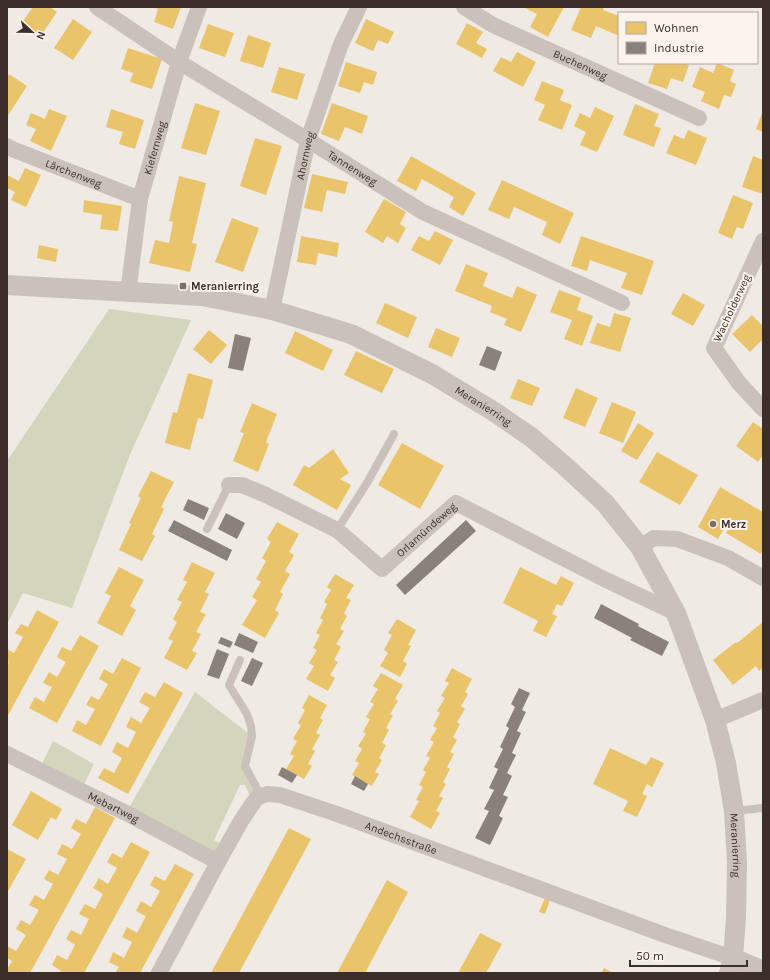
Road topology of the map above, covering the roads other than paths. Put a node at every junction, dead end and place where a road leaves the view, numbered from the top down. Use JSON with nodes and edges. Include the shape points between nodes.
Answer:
{"nodes":[{"id":1,"x":97,"y":7,"type":"edge"},
{"id":2,"x":199,"y":7,"type":"edge"},
{"id":3,"x":359,"y":7,"type":"edge"},
{"id":4,"x":464,"y":7,"type":"edge"},
{"id":5,"x":179,"y":62,"type":"junction"},
{"id":6,"x":699,"y":118,"type":"dead end"},
{"id":7,"x":308,"y":140,"type":"junction"},
{"id":8,"x":7,"y":146,"type":"edge"},
{"id":9,"x":140,"y":198,"type":"junction"},
{"id":10,"x":763,"y":241,"type":"edge"},
{"id":11,"x":7,"y":286,"type":"edge"},
{"id":12,"x":128,"y":292,"type":"junction"},
{"id":13,"x":622,"y":303,"type":"dead end"},
{"id":14,"x":272,"y":310,"type":"junction"},
{"id":15,"x":763,"y":409,"type":"edge"},
{"id":16,"x":394,"y":434,"type":"dead end"},
{"id":17,"x":228,"y":485,"type":"joint"},
{"id":18,"x":207,"y":529,"type":"dead end"},
{"id":19,"x":337,"y":530,"type":"junction"},
{"id":20,"x":640,"y":547,"type":"junction"},
{"id":21,"x":763,"y":578,"type":"edge"},
{"id":22,"x":676,"y":613,"type":"junction"},
{"id":23,"x":240,"y":660,"type":"dead end"},
{"id":24,"x":763,"y":700,"type":"edge"},
{"id":25,"x":715,"y":720,"type":"junction"},
{"id":26,"x":7,"y":754,"type":"edge"},
{"id":27,"x":261,"y":796,"type":"junction"},
{"id":28,"x":763,"y":808,"type":"edge"},
{"id":29,"x":734,"y":811,"type":"junction"},
{"id":30,"x":218,"y":862,"type":"junction"},
{"id":31,"x":731,"y":965,"type":"edge"},
{"id":32,"x":763,"y":971,"type":"edge"},
{"id":33,"x":159,"y":973,"type":"edge"}],
"edges":[{"from":1,"to":5,"type":"street","name":"Tannenweg"},
{"from":2,"to":5,"type":"street","name":"Kiefernweg"},
{"from":3,"to":7,"type":"street","name":"Ahornweg","via":[[341,44]]},
{"from":4,"to":6,"type":"street","name":"Buchenweg","via":[[493,25]]},
{"from":5,"to":7,"type":"street","name":"Tannenweg"},
{"from":5,"to":9,"type":"street","name":"Kiefernweg"},
{"from":7,"to":13,"type":"street","name":"Tannenweg","via":[[423,212]]},
{"from":7,"to":14,"type":"street","name":"Ahornweg"},
{"from":8,"to":9,"type":"street","name":"Lärchenweg"},
{"from":9,"to":12,"type":"street","name":"Kiefernweg"},
{"from":10,"to":15,"type":"street","name":"Wacholderweg","via":[[714,348],[739,383]]},
{"from":11,"to":12,"type":"street","name":"Meranierring"},
{"from":12,"to":14,"type":"street","name":"Meranierring","via":[[202,296]]},
{"from":14,"to":20,"type":"street","name":"Meranierring","via":[[351,334],[432,374],[493,411],[566,467],[604,503]]},
{"from":16,"to":19,"type":"lane"},
{"from":17,"to":18,"type":"lane"},
{"from":17,"to":19,"type":"street","name":"Orlamündeweg","via":[[242,486],[266,495]]},
{"from":19,"to":22,"type":"street","name":"Orlamündeweg","via":[[382,569],[456,503]]},
{"from":20,"to":21,"type":"street","via":[[654,538],[677,539],[728,558]]},
{"from":20,"to":22,"type":"street","name":"Meranierring"},
{"from":22,"to":25,"type":"street","name":"Meranierring"},
{"from":23,"to":27,"type":"lane","via":[[229,685],[247,714],[251,726],[252,736],[245,766]]},
{"from":24,"to":25,"type":"street"},
{"from":25,"to":29,"type":"street","name":"Meranierring"},
{"from":26,"to":30,"type":"street","name":"Mebartweg"},
{"from":27,"to":30,"type":"street","via":[[245,815]]},
{"from":27,"to":31,"type":"street","name":"Andechsstraße","via":[[280,795],[338,814],[665,935]]},
{"from":28,"to":29,"type":"lane"},
{"from":29,"to":31,"type":"street","name":"Meranierring","via":[[737,863],[736,917]]},
{"from":30,"to":33,"type":"street"},
{"from":31,"to":32,"type":"street"}]}
